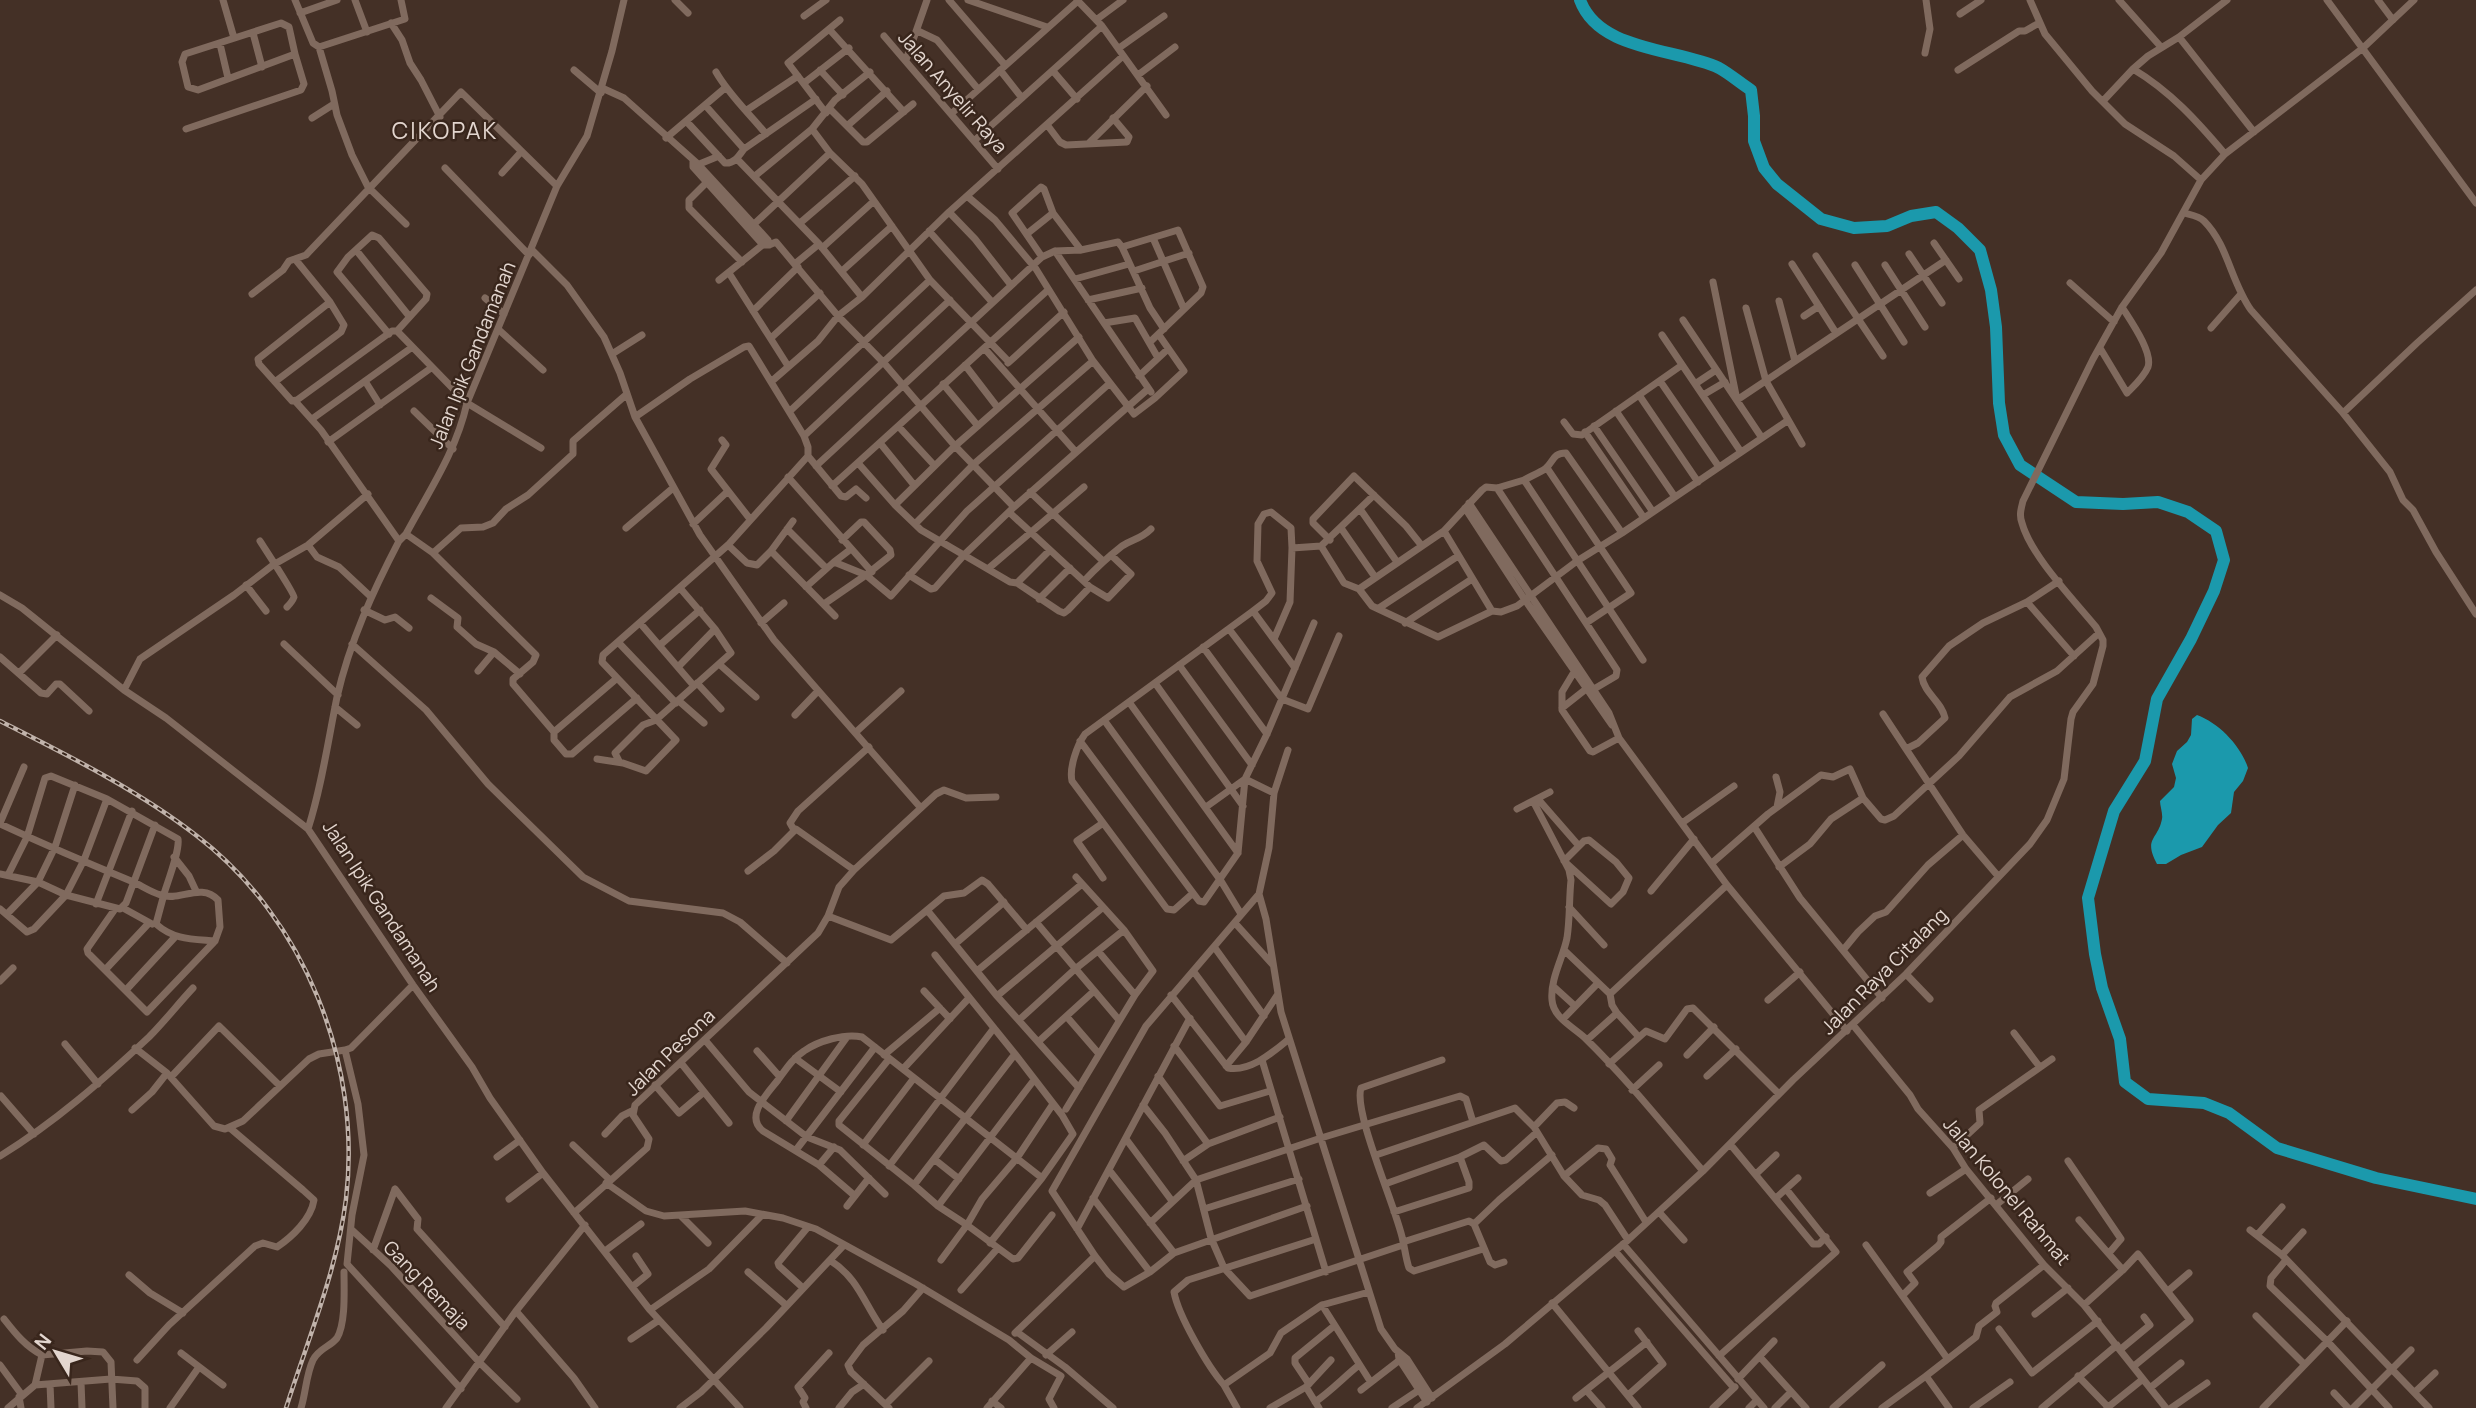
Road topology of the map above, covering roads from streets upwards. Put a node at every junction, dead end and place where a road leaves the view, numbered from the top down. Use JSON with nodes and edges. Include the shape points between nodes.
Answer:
{"nodes":[{"id":1,"x":223,"y":0,"type":"edge"},
{"id":2,"x":295,"y":0,"type":"edge"},
{"id":3,"x":337,"y":0,"type":"edge"},
{"id":4,"x":355,"y":0,"type":"edge"},
{"id":5,"x":401,"y":0,"type":"edge"},
{"id":6,"x":624,"y":0,"type":"edge"},
{"id":7,"x":675,"y":0,"type":"edge"},
{"id":8,"x":809,"y":0,"type":"edge"},
{"id":9,"x":826,"y":0,"type":"edge"},
{"id":10,"x":927,"y":0,"type":"edge"},
{"id":11,"x":949,"y":0,"type":"edge"},
{"id":12,"x":968,"y":0,"type":"edge"},
{"id":13,"x":1078,"y":0,"type":"edge"},
{"id":14,"x":1123,"y":0,"type":"edge"},
{"id":15,"x":1926,"y":0,"type":"edge"},
{"id":16,"x":1981,"y":0,"type":"edge"},
{"id":17,"x":2030,"y":0,"type":"edge"},
{"id":18,"x":2119,"y":0,"type":"edge"},
{"id":19,"x":2227,"y":0,"type":"edge"},
{"id":20,"x":2327,"y":0,"type":"edge"},
{"id":21,"x":2378,"y":0,"type":"edge"},
{"id":22,"x":2414,"y":0,"type":"edge"},
{"id":23,"x":1087,"y":3,"type":"edge"},
{"id":24,"x":816,"y":8,"type":"junction"},
{"id":25,"x":300,"y":13,"type":"junction"},
{"id":26,"x":688,"y":13,"type":"dead end"},
{"id":27,"x":1960,"y":14,"type":"dead end"},
{"id":28,"x":804,"y":16,"type":"dead end"},
{"id":29,"x":1164,"y":16,"type":"dead end"},
{"id":30,"x":840,"y":20,"type":"dead end"},
{"id":31,"x":2393,"y":20,"type":"junction"},
{"id":32,"x":391,"y":23,"type":"junction"},
{"id":33,"x":1099,"y":23,"type":"junction"},
{"id":34,"x":2039,"y":23,"type":"junction"},
{"id":35,"x":1047,"y":27,"type":"junction"},
{"id":36,"x":829,"y":29,"type":"junction"},
{"id":37,"x":918,"y":31,"type":"junction"},
{"id":38,"x":367,"y":32,"type":"junction"},
{"id":39,"x":253,"y":33,"type":"junction"},
{"id":40,"x":884,"y":36,"type":"dead end"},
{"id":41,"x":2179,"y":37,"type":"junction"},
{"id":42,"x":234,"y":38,"type":"junction"},
{"id":43,"x":220,"y":44,"type":"junction"},
{"id":44,"x":319,"y":47,"type":"junction"},
{"id":45,"x":1175,"y":47,"type":"dead end"},
{"id":46,"x":2161,"y":47,"type":"junction"},
{"id":47,"x":849,"y":48,"type":"junction"},
{"id":48,"x":1119,"y":48,"type":"junction"},
{"id":49,"x":2363,"y":48,"type":"junction"},
{"id":50,"x":1925,"y":53,"type":"dead end"},
{"id":51,"x":295,"y":54,"type":"junction"},
{"id":52,"x":1124,"y":57,"type":"junction"},
{"id":53,"x":906,"y":60,"type":"junction"},
{"id":54,"x":262,"y":66,"type":"junction"},
{"id":55,"x":1003,"y":68,"type":"junction"},
{"id":56,"x":2133,"y":69,"type":"junction"},
{"id":57,"x":574,"y":70,"type":"dead end"},
{"id":58,"x":1958,"y":70,"type":"dead end"},
{"id":59,"x":820,"y":71,"type":"junction"},
{"id":60,"x":1053,"y":71,"type":"junction"},
{"id":61,"x":716,"y":72,"type":"dead end"},
{"id":62,"x":870,"y":72,"type":"junction"},
{"id":63,"x":1138,"y":75,"type":"junction"},
{"id":64,"x":798,"y":76,"type":"junction"},
{"id":65,"x":228,"y":78,"type":"junction"},
{"id":66,"x":804,"y":83,"type":"junction"},
{"id":67,"x":1147,"y":86,"type":"junction"},
{"id":68,"x":725,"y":88,"type":"junction"},
{"id":69,"x":978,"y":89,"type":"junction"},
{"id":70,"x":601,"y":90,"type":"junction"},
{"id":71,"x":887,"y":90,"type":"junction"},
{"id":72,"x":843,"y":95,"type":"junction"},
{"id":73,"x":1022,"y":98,"type":"junction"},
{"id":74,"x":816,"y":99,"type":"junction"},
{"id":75,"x":1077,"y":99,"type":"junction"},
{"id":76,"x":2103,"y":101,"type":"junction"},
{"id":77,"x":334,"y":104,"type":"junction"},
{"id":78,"x":914,"y":104,"type":"dead end"},
{"id":79,"x":705,"y":105,"type":"junction"},
{"id":80,"x":747,"y":110,"type":"junction"},
{"id":81,"x":828,"y":111,"type":"junction"},
{"id":82,"x":904,"y":112,"type":"junction"},
{"id":83,"x":952,"y":113,"type":"junction"},
{"id":84,"x":1166,"y":115,"type":"dead end"},
{"id":85,"x":440,"y":117,"type":"junction"},
{"id":86,"x":313,"y":118,"type":"dead end"},
{"id":87,"x":1113,"y":118,"type":"junction"},
{"id":88,"x":687,"y":122,"type":"junction"},
{"id":89,"x":1048,"y":126,"type":"junction"},
{"id":90,"x":847,"y":127,"type":"junction"},
{"id":91,"x":812,"y":129,"type":"junction"},
{"id":92,"x":186,"y":130,"type":"dead end"},
{"id":93,"x":2254,"y":132,"type":"junction"},
{"id":94,"x":766,"y":134,"type":"junction"},
{"id":95,"x":666,"y":138,"type":"junction"},
{"id":96,"x":975,"y":140,"type":"junction"},
{"id":97,"x":1088,"y":143,"type":"junction"},
{"id":98,"x":744,"y":149,"type":"junction"},
{"id":99,"x":522,"y":152,"type":"junction"},
{"id":100,"x":830,"y":153,"type":"junction"},
{"id":101,"x":2225,"y":154,"type":"junction"},
{"id":102,"x":719,"y":156,"type":"junction"},
{"id":103,"x":737,"y":159,"type":"junction"},
{"id":104,"x":695,"y":164,"type":"junction"},
{"id":105,"x":445,"y":168,"type":"dead end"},
{"id":106,"x":998,"y":169,"type":"junction"},
{"id":107,"x":502,"y":173,"type":"dead end"},
{"id":108,"x":755,"y":176,"type":"junction"},
{"id":109,"x":855,"y":176,"type":"junction"},
{"id":110,"x":2201,"y":180,"type":"junction"},
{"id":111,"x":707,"y":182,"type":"junction"},
{"id":112,"x":557,"y":186,"type":"junction"},
{"id":113,"x":369,"y":187,"type":"junction"},
{"id":114,"x":723,"y":195,"type":"junction"},
{"id":115,"x":967,"y":196,"type":"junction"},
{"id":116,"x":778,"y":201,"type":"junction"},
{"id":117,"x":874,"y":201,"type":"junction"},
{"id":118,"x":2476,"y":203,"type":"edge"},
{"id":119,"x":948,"y":212,"type":"junction"},
{"id":120,"x":1053,"y":212,"type":"junction"},
{"id":121,"x":2184,"y":213,"type":"junction"},
{"id":122,"x":800,"y":223,"type":"junction"},
{"id":123,"x":406,"y":224,"type":"dead end"},
{"id":124,"x":892,"y":226,"type":"junction"},
{"id":125,"x":751,"y":227,"type":"junction"},
{"id":126,"x":929,"y":231,"type":"junction"},
{"id":127,"x":1028,"y":233,"type":"junction"},
{"id":128,"x":1153,"y":238,"type":"junction"},
{"id":129,"x":767,"y":243,"type":"junction"},
{"id":130,"x":1934,"y":243,"type":"dead end"},
{"id":131,"x":820,"y":246,"type":"junction"},
{"id":132,"x":1122,"y":247,"type":"junction"},
{"id":133,"x":356,"y":250,"type":"junction"},
{"id":134,"x":1081,"y":250,"type":"junction"},
{"id":135,"x":1055,"y":251,"type":"junction"},
{"id":136,"x":909,"y":252,"type":"junction"},
{"id":137,"x":531,"y":253,"type":"junction"},
{"id":138,"x":1189,"y":253,"type":"junction"},
{"id":139,"x":1909,"y":254,"type":"dead end"},
{"id":140,"x":1816,"y":256,"type":"dead end"},
{"id":141,"x":1042,"y":257,"type":"junction"},
{"id":142,"x":295,"y":260,"type":"junction"},
{"id":143,"x":1946,"y":260,"type":"junction"},
{"id":144,"x":742,"y":262,"type":"junction"},
{"id":145,"x":1163,"y":263,"type":"junction"},
{"id":146,"x":1792,"y":264,"type":"dead end"},
{"id":147,"x":797,"y":265,"type":"junction"},
{"id":148,"x":1855,"y":265,"type":"dead end"},
{"id":149,"x":1885,"y":265,"type":"dead end"},
{"id":150,"x":1032,"y":267,"type":"junction"},
{"id":151,"x":1131,"y":267,"type":"junction"},
{"id":152,"x":842,"y":271,"type":"junction"},
{"id":153,"x":729,"y":272,"type":"junction"},
{"id":154,"x":1923,"y":275,"type":"junction"},
{"id":155,"x":1075,"y":279,"type":"junction"},
{"id":156,"x":1959,"y":279,"type":"dead end"},
{"id":157,"x":719,"y":280,"type":"dead end"},
{"id":158,"x":930,"y":280,"type":"junction"},
{"id":159,"x":1713,"y":282,"type":"dead end"},
{"id":160,"x":2070,"y":284,"type":"dead end"},
{"id":161,"x":1011,"y":285,"type":"junction"},
{"id":162,"x":1142,"y":288,"type":"junction"},
{"id":163,"x":1048,"y":290,"type":"junction"},
{"id":164,"x":1901,"y":290,"type":"junction"},
{"id":165,"x":2476,"y":290,"type":"edge"},
{"id":166,"x":820,"y":293,"type":"junction"},
{"id":167,"x":252,"y":294,"type":"dead end"},
{"id":168,"x":2240,"y":295,"type":"junction"},
{"id":169,"x":862,"y":297,"type":"junction"},
{"id":170,"x":485,"y":298,"type":"dead end"},
{"id":171,"x":950,"y":300,"type":"junction"},
{"id":172,"x":1088,"y":300,"type":"junction"},
{"id":173,"x":1779,"y":301,"type":"dead end"},
{"id":174,"x":330,"y":302,"type":"junction"},
{"id":175,"x":992,"y":302,"type":"junction"},
{"id":176,"x":1942,"y":303,"type":"dead end"},
{"id":177,"x":1880,"y":304,"type":"junction"},
{"id":178,"x":1819,"y":306,"type":"junction"},
{"id":179,"x":2122,"y":307,"type":"junction"},
{"id":180,"x":1746,"y":308,"type":"dead end"},
{"id":181,"x":1184,"y":309,"type":"junction"},
{"id":182,"x":753,"y":311,"type":"junction"},
{"id":183,"x":1064,"y":312,"type":"junction"},
{"id":184,"x":504,"y":314,"type":"junction"},
{"id":185,"x":409,"y":316,"type":"junction"},
{"id":186,"x":838,"y":316,"type":"junction"},
{"id":187,"x":1804,"y":316,"type":"dead end"},
{"id":188,"x":1858,"y":319,"type":"junction"},
{"id":189,"x":1683,"y":320,"type":"dead end"},
{"id":190,"x":971,"y":322,"type":"junction"},
{"id":191,"x":2114,"y":322,"type":"junction"},
{"id":192,"x":1104,"y":323,"type":"junction"},
{"id":193,"x":1925,"y":327,"type":"dead end"},
{"id":194,"x":2211,"y":328,"type":"dead end"},
{"id":195,"x":498,"y":329,"type":"junction"},
{"id":196,"x":393,"y":332,"type":"junction"},
{"id":197,"x":1161,"y":332,"type":"junction"},
{"id":198,"x":1836,"y":333,"type":"junction"},
{"id":199,"x":642,"y":335,"type":"dead end"},
{"id":200,"x":1662,"y":335,"type":"dead end"},
{"id":201,"x":1079,"y":337,"type":"junction"},
{"id":202,"x":771,"y":338,"type":"junction"},
{"id":203,"x":1150,"y":342,"type":"junction"},
{"id":204,"x":1904,"y":342,"type":"dead end"},
{"id":205,"x":865,"y":343,"type":"junction"},
{"id":206,"x":987,"y":346,"type":"junction"},
{"id":207,"x":411,"y":348,"type":"junction"},
{"id":208,"x":2100,"y":348,"type":"junction"},
{"id":209,"x":1168,"y":349,"type":"junction"},
{"id":210,"x":612,"y":354,"type":"junction"},
{"id":211,"x":1882,"y":356,"type":"dead end"},
{"id":212,"x":1158,"y":358,"type":"junction"},
{"id":213,"x":1093,"y":360,"type":"junction"},
{"id":214,"x":1795,"y":361,"type":"junction"},
{"id":215,"x":884,"y":363,"type":"junction"},
{"id":216,"x":965,"y":365,"type":"junction"},
{"id":217,"x":1006,"y":365,"type":"junction"},
{"id":218,"x":1682,"y":365,"type":"junction"},
{"id":219,"x":788,"y":366,"type":"junction"},
{"id":220,"x":431,"y":368,"type":"junction"},
{"id":221,"x":1731,"y":368,"type":"junction"},
{"id":222,"x":543,"y":370,"type":"dead end"},
{"id":223,"x":1718,"y":372,"type":"junction"},
{"id":224,"x":1139,"y":376,"type":"junction"},
{"id":225,"x":276,"y":381,"type":"junction"},
{"id":226,"x":365,"y":381,"type":"junction"},
{"id":227,"x":772,"y":381,"type":"junction"},
{"id":228,"x":1660,"y":381,"type":"junction"},
{"id":229,"x":1766,"y":381,"type":"junction"},
{"id":230,"x":1725,"y":382,"type":"junction"},
{"id":231,"x":1110,"y":383,"type":"junction"},
{"id":232,"x":943,"y":384,"type":"junction"},
{"id":233,"x":1695,"y":384,"type":"junction"},
{"id":234,"x":903,"y":385,"type":"junction"},
{"id":235,"x":1021,"y":388,"type":"junction"},
{"id":236,"x":1148,"y":389,"type":"junction"},
{"id":237,"x":627,"y":394,"type":"junction"},
{"id":238,"x":1639,"y":395,"type":"junction"},
{"id":239,"x":1703,"y":395,"type":"junction"},
{"id":240,"x":1155,"y":398,"type":"junction"},
{"id":241,"x":1737,"y":400,"type":"junction"},
{"id":242,"x":295,"y":401,"type":"junction"},
{"id":243,"x":467,"y":404,"type":"junction"},
{"id":244,"x":380,"y":405,"type":"junction"},
{"id":245,"x":921,"y":405,"type":"junction"},
{"id":246,"x":1127,"y":406,"type":"junction"},
{"id":247,"x":998,"y":408,"type":"junction"},
{"id":248,"x":1039,"y":409,"type":"junction"},
{"id":249,"x":414,"y":411,"type":"dead end"},
{"id":250,"x":790,"y":411,"type":"junction"},
{"id":251,"x":1616,"y":411,"type":"junction"},
{"id":252,"x":2343,"y":413,"type":"junction"},
{"id":253,"x":635,"y":417,"type":"junction"},
{"id":254,"x":312,"y":419,"type":"junction"},
{"id":255,"x":1787,"y":421,"type":"junction"},
{"id":256,"x":1563,"y":422,"type":"dead end"},
{"id":257,"x":978,"y":426,"type":"junction"},
{"id":258,"x":1594,"y":426,"type":"junction"},
{"id":259,"x":900,"y":427,"type":"junction"},
{"id":260,"x":1055,"y":431,"type":"junction"},
{"id":261,"x":1585,"y":432,"type":"junction"},
{"id":262,"x":804,"y":436,"type":"junction"},
{"id":263,"x":1762,"y":438,"type":"junction"},
{"id":264,"x":722,"y":440,"type":"dead end"},
{"id":265,"x":328,"y":442,"type":"junction"},
{"id":266,"x":880,"y":443,"type":"junction"},
{"id":267,"x":1802,"y":444,"type":"dead end"},
{"id":268,"x":955,"y":446,"type":"junction"},
{"id":269,"x":541,"y":448,"type":"dead end"},
{"id":270,"x":453,"y":449,"type":"junction"},
{"id":271,"x":1076,"y":451,"type":"junction"},
{"id":272,"x":1741,"y":452,"type":"junction"},
{"id":273,"x":808,"y":456,"type":"junction"},
{"id":274,"x":858,"y":463,"type":"junction"},
{"id":275,"x":974,"y":464,"type":"junction"},
{"id":276,"x":934,"y":465,"type":"junction"},
{"id":277,"x":816,"y":466,"type":"junction"},
{"id":278,"x":1719,"y":467,"type":"junction"},
{"id":279,"x":1547,"y":468,"type":"junction"},
{"id":280,"x":788,"y":477,"type":"junction"},
{"id":281,"x":1524,"y":480,"type":"junction"},
{"id":282,"x":1698,"y":482,"type":"junction"},
{"id":283,"x":914,"y":485,"type":"junction"},
{"id":284,"x":832,"y":486,"type":"junction"},
{"id":285,"x":995,"y":486,"type":"junction"},
{"id":286,"x":1084,"y":487,"type":"dead end"},
{"id":287,"x":673,"y":488,"type":"junction"},
{"id":288,"x":1497,"y":488,"type":"junction"},
{"id":289,"x":728,"y":491,"type":"junction"},
{"id":290,"x":1030,"y":492,"type":"junction"},
{"id":291,"x":368,"y":494,"type":"junction"},
{"id":292,"x":1374,"y":495,"type":"junction"},
{"id":293,"x":1675,"y":497,"type":"junction"},
{"id":294,"x":866,"y":498,"type":"dead end"},
{"id":295,"x":895,"y":505,"type":"junction"},
{"id":296,"x":1467,"y":506,"type":"junction"},
{"id":297,"x":1360,"y":509,"type":"junction"},
{"id":298,"x":1012,"y":510,"type":"junction"},
{"id":299,"x":1054,"y":512,"type":"junction"},
{"id":300,"x":1653,"y":512,"type":"junction"},
{"id":301,"x":1644,"y":518,"type":"junction"},
{"id":302,"x":750,"y":519,"type":"junction"},
{"id":303,"x":793,"y":521,"type":"dead end"},
{"id":304,"x":693,"y":524,"type":"junction"},
{"id":305,"x":915,"y":524,"type":"junction"},
{"id":306,"x":626,"y":528,"type":"dead end"},
{"id":307,"x":1341,"y":528,"type":"junction"},
{"id":308,"x":788,"y":529,"type":"junction"},
{"id":309,"x":1151,"y":529,"type":"dead end"},
{"id":310,"x":1031,"y":531,"type":"junction"},
{"id":311,"x":1444,"y":531,"type":"junction"},
{"id":312,"x":1622,"y":533,"type":"junction"},
{"id":313,"x":406,"y":534,"type":"junction"},
{"id":314,"x":842,"y":540,"type":"junction"},
{"id":315,"x":940,"y":540,"type":"junction"},
{"id":316,"x":1329,"y":540,"type":"junction"},
{"id":317,"x":260,"y":541,"type":"dead end"},
{"id":318,"x":399,"y":541,"type":"junction"},
{"id":319,"x":308,"y":545,"type":"junction"},
{"id":320,"x":728,"y":545,"type":"junction"},
{"id":321,"x":1601,"y":545,"type":"junction"},
{"id":322,"x":1318,"y":546,"type":"junction"},
{"id":323,"x":1422,"y":546,"type":"junction"},
{"id":324,"x":1295,"y":548,"type":"junction"},
{"id":325,"x":851,"y":549,"type":"junction"},
{"id":326,"x":1050,"y":550,"type":"junction"},
{"id":327,"x":771,"y":551,"type":"junction"},
{"id":328,"x":433,"y":553,"type":"junction"},
{"id":329,"x":965,"y":554,"type":"junction"},
{"id":330,"x":716,"y":555,"type":"junction"},
{"id":331,"x":1111,"y":555,"type":"junction"},
{"id":332,"x":1458,"y":556,"type":"junction"},
{"id":333,"x":1103,"y":561,"type":"junction"},
{"id":334,"x":1577,"y":561,"type":"junction"},
{"id":335,"x":834,"y":562,"type":"junction"},
{"id":336,"x":1397,"y":562,"type":"junction"},
{"id":337,"x":273,"y":565,"type":"junction"},
{"id":338,"x":826,"y":568,"type":"junction"},
{"id":339,"x":989,"y":568,"type":"junction"},
{"id":340,"x":1070,"y":568,"type":"junction"},
{"id":341,"x":869,"y":573,"type":"junction"},
{"id":342,"x":909,"y":575,"type":"junction"},
{"id":343,"x":1375,"y":577,"type":"junction"},
{"id":344,"x":1555,"y":578,"type":"junction"},
{"id":345,"x":1472,"y":579,"type":"junction"},
{"id":346,"x":2059,"y":581,"type":"junction"},
{"id":347,"x":1017,"y":583,"type":"junction"},
{"id":348,"x":1087,"y":584,"type":"junction"},
{"id":349,"x":246,"y":585,"type":"junction"},
{"id":350,"x":806,"y":587,"type":"junction"},
{"id":351,"x":680,"y":588,"type":"junction"},
{"id":352,"x":1359,"y":589,"type":"junction"},
{"id":353,"x":370,"y":596,"type":"junction"},
{"id":354,"x":4,"y":597,"type":"edge"},
{"id":355,"x":431,"y":598,"type":"dead end"},
{"id":356,"x":1528,"y":598,"type":"junction"},
{"id":357,"x":1039,"y":599,"type":"junction"},
{"id":358,"x":2027,"y":602,"type":"junction"},
{"id":359,"x":784,"y":603,"type":"dead end"},
{"id":360,"x":824,"y":604,"type":"junction"},
{"id":361,"x":0,"y":606,"type":"edge"},
{"id":362,"x":287,"y":607,"type":"dead end"},
{"id":363,"x":1379,"y":608,"type":"junction"},
{"id":364,"x":1609,"y":608,"type":"junction"},
{"id":365,"x":364,"y":610,"type":"junction"},
{"id":366,"x":700,"y":610,"type":"junction"},
{"id":367,"x":266,"y":611,"type":"dead end"},
{"id":368,"x":1253,"y":611,"type":"junction"},
{"id":369,"x":1492,"y":611,"type":"junction"},
{"id":370,"x":2476,"y":614,"type":"edge"},
{"id":371,"x":835,"y":617,"type":"dead end"},
{"id":372,"x":640,"y":622,"type":"junction"},
{"id":373,"x":761,"y":623,"type":"junction"},
{"id":374,"x":1314,"y":623,"type":"dead end"},
{"id":375,"x":1405,"y":623,"type":"junction"},
{"id":376,"x":1586,"y":623,"type":"junction"},
{"id":377,"x":409,"y":628,"type":"dead end"},
{"id":378,"x":715,"y":629,"type":"junction"},
{"id":379,"x":1229,"y":629,"type":"junction"},
{"id":380,"x":2099,"y":633,"type":"junction"},
{"id":381,"x":57,"y":635,"type":"junction"},
{"id":382,"x":1339,"y":636,"type":"dead end"},
{"id":383,"x":1274,"y":639,"type":"junction"},
{"id":384,"x":618,"y":642,"type":"junction"},
{"id":385,"x":284,"y":644,"type":"dead end"},
{"id":386,"x":352,"y":644,"type":"junction"},
{"id":387,"x":660,"y":645,"type":"junction"},
{"id":388,"x":1203,"y":647,"type":"junction"},
{"id":389,"x":494,"y":652,"type":"junction"},
{"id":390,"x":2074,"y":656,"type":"junction"},
{"id":391,"x":0,"y":657,"type":"edge"},
{"id":392,"x":1643,"y":660,"type":"dead end"},
{"id":393,"x":719,"y":664,"type":"junction"},
{"id":394,"x":679,"y":666,"type":"junction"},
{"id":395,"x":1179,"y":666,"type":"junction"},
{"id":396,"x":1295,"y":668,"type":"junction"},
{"id":397,"x":478,"y":671,"type":"dead end"},
{"id":398,"x":1574,"y":671,"type":"junction"},
{"id":399,"x":19,"y":673,"type":"junction"},
{"id":400,"x":520,"y":674,"type":"junction"},
{"id":401,"x":616,"y":679,"type":"junction"},
{"id":402,"x":1154,"y":683,"type":"junction"},
{"id":403,"x":695,"y":685,"type":"junction"},
{"id":404,"x":1590,"y":689,"type":"junction"},
{"id":405,"x":124,"y":690,"type":"junction"},
{"id":406,"x":818,"y":691,"type":"junction"},
{"id":407,"x":901,"y":691,"type":"dead end"},
{"id":408,"x":338,"y":695,"type":"junction"},
{"id":409,"x":757,"y":696,"type":"dead end"},
{"id":410,"x":637,"y":698,"type":"junction"},
{"id":411,"x":1282,"y":699,"type":"junction"},
{"id":412,"x":677,"y":702,"type":"junction"},
{"id":413,"x":1129,"y":702,"type":"junction"},
{"id":414,"x":335,"y":707,"type":"junction"},
{"id":415,"x":1562,"y":708,"type":"junction"},
{"id":416,"x":721,"y":709,"type":"dead end"},
{"id":417,"x":89,"y":711,"type":"dead end"},
{"id":418,"x":1883,"y":714,"type":"dead end"},
{"id":419,"x":795,"y":715,"type":"dead end"},
{"id":420,"x":656,"y":720,"type":"junction"},
{"id":421,"x":1104,"y":720,"type":"junction"},
{"id":422,"x":704,"y":723,"type":"dead end"},
{"id":423,"x":357,"y":725,"type":"dead end"},
{"id":424,"x":554,"y":732,"type":"junction"},
{"id":425,"x":856,"y":732,"type":"junction"},
{"id":426,"x":1267,"y":734,"type":"junction"},
{"id":427,"x":1619,"y":738,"type":"junction"},
{"id":428,"x":1080,"y":741,"type":"junction"},
{"id":429,"x":869,"y":747,"type":"junction"},
{"id":430,"x":1906,"y":749,"type":"junction"},
{"id":431,"x":1288,"y":750,"type":"dead end"},
{"id":432,"x":597,"y":759,"type":"dead end"},
{"id":433,"x":619,"y":761,"type":"junction"},
{"id":434,"x":1252,"y":765,"type":"junction"},
{"id":435,"x":24,"y":767,"type":"dead end"},
{"id":436,"x":1776,"y":777,"type":"dead end"},
{"id":437,"x":1245,"y":779,"type":"junction"},
{"id":438,"x":1928,"y":783,"type":"junction"},
{"id":439,"x":75,"y":785,"type":"junction"},
{"id":440,"x":1734,"y":786,"type":"dead end"},
{"id":441,"x":1230,"y":789,"type":"junction"},
{"id":442,"x":1550,"y":792,"type":"dead end"},
{"id":443,"x":1274,"y":793,"type":"junction"},
{"id":444,"x":996,"y":797,"type":"dead end"},
{"id":445,"x":1863,"y":798,"type":"junction"},
{"id":446,"x":107,"y":799,"type":"junction"},
{"id":447,"x":1535,"y":800,"type":"junction"},
{"id":448,"x":1243,"y":806,"type":"junction"},
{"id":449,"x":920,"y":807,"type":"junction"},
{"id":450,"x":1206,"y":807,"type":"junction"},
{"id":451,"x":1777,"y":808,"type":"junction"},
{"id":452,"x":1517,"y":809,"type":"dead end"},
{"id":453,"x":132,"y":811,"type":"junction"},
{"id":454,"x":1103,"y":823,"type":"junction"},
{"id":455,"x":1682,"y":823,"type":"junction"},
{"id":456,"x":0,"y":824,"type":"edge"},
{"id":457,"x":155,"y":825,"type":"junction"},
{"id":458,"x":308,"y":828,"type":"junction"},
{"id":459,"x":1755,"y":828,"type":"junction"},
{"id":460,"x":794,"y":830,"type":"junction"},
{"id":461,"x":1964,"y":835,"type":"junction"},
{"id":462,"x":27,"y":837,"type":"junction"},
{"id":463,"x":1694,"y":839,"type":"junction"},
{"id":464,"x":1579,"y":846,"type":"junction"},
{"id":465,"x":55,"y":847,"type":"junction"},
{"id":466,"x":1238,"y":853,"type":"junction"},
{"id":467,"x":174,"y":857,"type":"junction"},
{"id":468,"x":84,"y":860,"type":"junction"},
{"id":469,"x":1564,"y":861,"type":"junction"},
{"id":470,"x":1712,"y":863,"type":"junction"},
{"id":471,"x":1779,"y":867,"type":"junction"},
{"id":472,"x":854,"y":870,"type":"junction"},
{"id":473,"x":748,"y":871,"type":"dead end"},
{"id":474,"x":108,"y":872,"type":"junction"},
{"id":475,"x":4,"y":875,"type":"edge"},
{"id":476,"x":1998,"y":876,"type":"junction"},
{"id":477,"x":1076,"y":877,"type":"dead end"},
{"id":478,"x":1103,"y":878,"type":"dead end"},
{"id":479,"x":1221,"y":881,"type":"junction"},
{"id":480,"x":38,"y":882,"type":"junction"},
{"id":481,"x":134,"y":882,"type":"junction"},
{"id":482,"x":1082,"y":884,"type":"junction"},
{"id":483,"x":1727,"y":885,"type":"junction"},
{"id":484,"x":196,"y":891,"type":"junction"},
{"id":485,"x":1651,"y":891,"type":"dead end"},
{"id":486,"x":1193,"y":893,"type":"junction"},
{"id":487,"x":1259,"y":894,"type":"junction"},
{"id":488,"x":66,"y":895,"type":"junction"},
{"id":489,"x":163,"y":897,"type":"junction"},
{"id":490,"x":1004,"y":902,"type":"junction"},
{"id":491,"x":96,"y":904,"type":"junction"},
{"id":492,"x":1568,"y":907,"type":"junction"},
{"id":493,"x":1102,"y":908,"type":"junction"},
{"id":494,"x":119,"y":909,"type":"junction"},
{"id":495,"x":928,"y":910,"type":"junction"},
{"id":496,"x":2,"y":912,"type":"edge"},
{"id":497,"x":1241,"y":914,"type":"junction"},
{"id":498,"x":828,"y":916,"type":"junction"},
{"id":499,"x":1036,"y":922,"type":"junction"},
{"id":500,"x":1235,"y":923,"type":"junction"},
{"id":501,"x":153,"y":924,"type":"junction"},
{"id":502,"x":1027,"y":930,"type":"junction"},
{"id":503,"x":1124,"y":930,"type":"junction"},
{"id":504,"x":175,"y":937,"type":"junction"},
{"id":505,"x":215,"y":940,"type":"junction"},
{"id":506,"x":955,"y":944,"type":"junction"},
{"id":507,"x":1604,"y":945,"type":"dead end"},
{"id":508,"x":1056,"y":947,"type":"junction"},
{"id":509,"x":1214,"y":947,"type":"junction"},
{"id":510,"x":1844,"y":949,"type":"junction"},
{"id":511,"x":1564,"y":950,"type":"junction"},
{"id":512,"x":1098,"y":951,"type":"junction"},
{"id":513,"x":934,"y":955,"type":"dead end"},
{"id":514,"x":787,"y":963,"type":"junction"},
{"id":515,"x":1274,"y":965,"type":"junction"},
{"id":516,"x":13,"y":968,"type":"dead end"},
{"id":517,"x":105,"y":970,"type":"junction"},
{"id":518,"x":1074,"y":970,"type":"junction"},
{"id":519,"x":977,"y":971,"type":"junction"},
{"id":520,"x":1194,"y":972,"type":"junction"},
{"id":521,"x":1800,"y":972,"type":"junction"},
{"id":522,"x":1906,"y":975,"type":"junction"},
{"id":523,"x":0,"y":981,"type":"edge"},
{"id":524,"x":1598,"y":983,"type":"junction"},
{"id":525,"x":413,"y":985,"type":"junction"},
{"id":526,"x":1553,"y":986,"type":"junction"},
{"id":527,"x":192,"y":988,"type":"dead end"},
{"id":528,"x":126,"y":990,"type":"junction"},
{"id":529,"x":924,"y":990,"type":"dead end"},
{"id":530,"x":1094,"y":992,"type":"junction"},
{"id":531,"x":1279,"y":994,"type":"junction"},
{"id":532,"x":1610,"y":994,"type":"junction"},
{"id":533,"x":1135,"y":995,"type":"junction"},
{"id":534,"x":1171,"y":995,"type":"junction"},
{"id":535,"x":997,"y":996,"type":"junction"},
{"id":536,"x":969,"y":998,"type":"junction"},
{"id":537,"x":1882,"y":998,"type":"junction"},
{"id":538,"x":1768,"y":999,"type":"dead end"},
{"id":539,"x":1930,"y":999,"type":"dead end"},
{"id":540,"x":1575,"y":1006,"type":"junction"},
{"id":541,"x":940,"y":1008,"type":"junction"},
{"id":542,"x":147,"y":1012,"type":"junction"},
{"id":543,"x":1617,"y":1013,"type":"junction"},
{"id":544,"x":1264,"y":1016,"type":"junction"},
{"id":545,"x":1067,"y":1017,"type":"junction"},
{"id":546,"x":1190,"y":1017,"type":"junction"},
{"id":547,"x":950,"y":1019,"type":"junction"},
{"id":548,"x":1563,"y":1019,"type":"junction"},
{"id":549,"x":1019,"y":1020,"type":"junction"},
{"id":550,"x":1119,"y":1020,"type":"junction"},
{"id":551,"x":160,"y":1024,"type":"junction"},
{"id":552,"x":1714,"y":1027,"type":"junction"},
{"id":553,"x":994,"y":1028,"type":"junction"},
{"id":554,"x":1850,"y":1028,"type":"junction"},
{"id":555,"x":2014,"y":1033,"type":"dead end"},
{"id":556,"x":1638,"y":1036,"type":"junction"},
{"id":557,"x":847,"y":1037,"type":"junction"},
{"id":558,"x":1289,"y":1039,"type":"junction"},
{"id":559,"x":705,"y":1040,"type":"junction"},
{"id":560,"x":1587,"y":1040,"type":"junction"},
{"id":561,"x":1038,"y":1042,"type":"junction"},
{"id":562,"x":1246,"y":1042,"type":"junction"},
{"id":563,"x":65,"y":1044,"type":"dead end"},
{"id":564,"x":1174,"y":1046,"type":"junction"},
{"id":565,"x":875,"y":1047,"type":"junction"},
{"id":566,"x":135,"y":1048,"type":"junction"},
{"id":567,"x":1736,"y":1049,"type":"junction"},
{"id":568,"x":345,"y":1050,"type":"junction"},
{"id":569,"x":757,"y":1051,"type":"dead end"},
{"id":570,"x":1015,"y":1054,"type":"junction"},
{"id":571,"x":1099,"y":1054,"type":"junction"},
{"id":572,"x":1687,"y":1055,"type":"dead end"},
{"id":573,"x":887,"y":1057,"type":"junction"},
{"id":574,"x":795,"y":1058,"type":"junction"},
{"id":575,"x":2052,"y":1059,"type":"dead end"},
{"id":576,"x":1262,"y":1060,"type":"junction"},
{"id":577,"x":1442,"y":1060,"type":"dead end"},
{"id":578,"x":681,"y":1063,"type":"junction"},
{"id":579,"x":1609,"y":1064,"type":"junction"},
{"id":580,"x":1659,"y":1065,"type":"dead end"},
{"id":581,"x":1226,"y":1066,"type":"junction"},
{"id":582,"x":2039,"y":1066,"type":"junction"},
{"id":583,"x":903,"y":1069,"type":"junction"},
{"id":584,"x":169,"y":1075,"type":"junction"},
{"id":585,"x":820,"y":1075,"type":"junction"},
{"id":586,"x":1158,"y":1076,"type":"junction"},
{"id":587,"x":1707,"y":1076,"type":"dead end"},
{"id":588,"x":780,"y":1077,"type":"junction"},
{"id":589,"x":914,"y":1078,"type":"junction"},
{"id":590,"x":1034,"y":1080,"type":"junction"},
{"id":591,"x":97,"y":1084,"type":"junction"},
{"id":592,"x":655,"y":1085,"type":"junction"},
{"id":593,"x":280,"y":1086,"type":"junction"},
{"id":594,"x":1079,"y":1088,"type":"junction"},
{"id":595,"x":1632,"y":1090,"type":"junction"},
{"id":596,"x":704,"y":1091,"type":"junction"},
{"id":597,"x":1270,"y":1091,"type":"junction"},
{"id":598,"x":841,"y":1092,"type":"junction"},
{"id":599,"x":1779,"y":1094,"type":"junction"},
{"id":600,"x":1,"y":1096,"type":"edge"},
{"id":601,"x":939,"y":1099,"type":"junction"},
{"id":602,"x":761,"y":1101,"type":"junction"},
{"id":603,"x":1053,"y":1104,"type":"junction"},
{"id":604,"x":1143,"y":1105,"type":"junction"},
{"id":605,"x":1574,"y":1108,"type":"dead end"},
{"id":606,"x":1066,"y":1109,"type":"dead end"},
{"id":607,"x":132,"y":1110,"type":"dead end"},
{"id":608,"x":632,"y":1111,"type":"junction"},
{"id":609,"x":1280,"y":1117,"type":"junction"},
{"id":610,"x":965,"y":1118,"type":"junction"},
{"id":611,"x":786,"y":1121,"type":"junction"},
{"id":612,"x":1473,"y":1122,"type":"junction"},
{"id":613,"x":729,"y":1123,"type":"dead end"},
{"id":614,"x":1365,"y":1126,"type":"junction"},
{"id":615,"x":230,"y":1128,"type":"junction"},
{"id":616,"x":1536,"y":1130,"type":"junction"},
{"id":617,"x":34,"y":1134,"type":"junction"},
{"id":618,"x":605,"y":1134,"type":"dead end"},
{"id":619,"x":852,"y":1136,"type":"junction"},
{"id":620,"x":807,"y":1137,"type":"junction"},
{"id":621,"x":990,"y":1137,"type":"junction"},
{"id":622,"x":1126,"y":1139,"type":"junction"},
{"id":623,"x":1321,"y":1139,"type":"junction"},
{"id":624,"x":520,"y":1140,"type":"junction"},
{"id":625,"x":1208,"y":1144,"type":"junction"},
{"id":626,"x":1730,"y":1144,"type":"junction"},
{"id":627,"x":573,"y":1145,"type":"dead end"},
{"id":628,"x":863,"y":1145,"type":"junction"},
{"id":629,"x":1953,"y":1147,"type":"junction"},
{"id":630,"x":837,"y":1149,"type":"junction"},
{"id":631,"x":1289,"y":1149,"type":"junction"},
{"id":632,"x":796,"y":1150,"type":"junction"},
{"id":633,"x":1376,"y":1155,"type":"junction"},
{"id":634,"x":1552,"y":1155,"type":"junction"},
{"id":635,"x":1776,"y":1155,"type":"dead end"},
{"id":636,"x":0,"y":1156,"type":"edge"},
{"id":637,"x":498,"y":1157,"type":"dead end"},
{"id":638,"x":1017,"y":1157,"type":"junction"},
{"id":639,"x":1460,"y":1157,"type":"junction"},
{"id":640,"x":934,"y":1159,"type":"junction"},
{"id":641,"x":1184,"y":1161,"type":"junction"},
{"id":642,"x":2068,"y":1161,"type":"dead end"},
{"id":643,"x":819,"y":1165,"type":"junction"},
{"id":644,"x":889,"y":1166,"type":"junction"},
{"id":645,"x":1966,"y":1169,"type":"junction"},
{"id":646,"x":1109,"y":1170,"type":"junction"},
{"id":647,"x":1703,"y":1171,"type":"junction"},
{"id":648,"x":543,"y":1172,"type":"junction"},
{"id":649,"x":1756,"y":1174,"type":"junction"},
{"id":650,"x":1564,"y":1176,"type":"junction"},
{"id":651,"x":869,"y":1178,"type":"junction"},
{"id":652,"x":1042,"y":1178,"type":"junction"},
{"id":653,"x":1798,"y":1178,"type":"dead end"},
{"id":654,"x":958,"y":1179,"type":"junction"},
{"id":655,"x":1298,"y":1179,"type":"junction"},
{"id":656,"x":2028,"y":1179,"type":"dead end"},
{"id":657,"x":1196,"y":1180,"type":"junction"},
{"id":658,"x":608,"y":1181,"type":"junction"},
{"id":659,"x":1385,"y":1184,"type":"junction"},
{"id":660,"x":914,"y":1185,"type":"junction"},
{"id":661,"x":1786,"y":1189,"type":"junction"},
{"id":662,"x":1930,"y":1193,"type":"dead end"},
{"id":663,"x":885,"y":1194,"type":"dead end"},
{"id":664,"x":855,"y":1196,"type":"junction"},
{"id":665,"x":1093,"y":1198,"type":"junction"},
{"id":666,"x":1776,"y":1198,"type":"junction"},
{"id":667,"x":509,"y":1199,"type":"dead end"},
{"id":668,"x":1172,"y":1201,"type":"junction"},
{"id":669,"x":1994,"y":1202,"type":"junction"},
{"id":670,"x":848,"y":1206,"type":"dead end"},
{"id":671,"x":938,"y":1206,"type":"junction"},
{"id":672,"x":1307,"y":1206,"type":"junction"},
{"id":673,"x":2282,"y":1207,"type":"dead end"},
{"id":674,"x":1204,"y":1209,"type":"junction"},
{"id":675,"x":1394,"y":1212,"type":"junction"},
{"id":676,"x":1658,"y":1212,"type":"junction"},
{"id":677,"x":574,"y":1213,"type":"junction"},
{"id":678,"x":762,"y":1215,"type":"junction"},
{"id":679,"x":1052,"y":1215,"type":"dead end"},
{"id":680,"x":681,"y":1216,"type":"junction"},
{"id":681,"x":2079,"y":1220,"type":"dead end"},
{"id":682,"x":1646,"y":1222,"type":"junction"},
{"id":683,"x":1150,"y":1223,"type":"junction"},
{"id":684,"x":641,"y":1224,"type":"dead end"},
{"id":685,"x":1474,"y":1224,"type":"junction"},
{"id":686,"x":585,"y":1225,"type":"junction"},
{"id":687,"x":967,"y":1225,"type":"junction"},
{"id":688,"x":808,"y":1227,"type":"junction"},
{"id":689,"x":1077,"y":1229,"type":"junction"},
{"id":690,"x":352,"y":1230,"type":"junction"},
{"id":691,"x":2303,"y":1232,"type":"dead end"},
{"id":692,"x":1826,"y":1237,"type":"junction"},
{"id":693,"x":1211,"y":1238,"type":"junction"},
{"id":694,"x":1316,"y":1238,"type":"junction"},
{"id":695,"x":1684,"y":1240,"type":"dead end"},
{"id":696,"x":990,"y":1242,"type":"junction"},
{"id":697,"x":1625,"y":1242,"type":"junction"},
{"id":698,"x":708,"y":1243,"type":"dead end"},
{"id":699,"x":1403,"y":1244,"type":"junction"},
{"id":700,"x":844,"y":1245,"type":"junction"},
{"id":701,"x":1866,"y":1245,"type":"dead end"},
{"id":702,"x":998,"y":1248,"type":"junction"},
{"id":703,"x":1483,"y":1249,"type":"junction"},
{"id":704,"x":373,"y":1250,"type":"junction"},
{"id":705,"x":605,"y":1251,"type":"junction"},
{"id":706,"x":1615,"y":1251,"type":"junction"},
{"id":707,"x":1174,"y":1253,"type":"junction"},
{"id":708,"x":2109,"y":1253,"type":"junction"},
{"id":709,"x":636,"y":1256,"type":"dead end"},
{"id":710,"x":1095,"y":1256,"type":"junction"},
{"id":711,"x":2284,"y":1257,"type":"junction"},
{"id":712,"x":941,"y":1259,"type":"dead end"},
{"id":713,"x":1359,"y":1259,"type":"junction"},
{"id":714,"x":831,"y":1261,"type":"junction"},
{"id":715,"x":1504,"y":1262,"type":"dead end"},
{"id":716,"x":2044,"y":1265,"type":"junction"},
{"id":717,"x":1224,"y":1268,"type":"junction"},
{"id":718,"x":2123,"y":1270,"type":"junction"},
{"id":719,"x":344,"y":1272,"type":"dead end"},
{"id":720,"x":748,"y":1272,"type":"dead end"},
{"id":721,"x":1150,"y":1272,"type":"junction"},
{"id":722,"x":1326,"y":1272,"type":"junction"},
{"id":723,"x":2189,"y":1273,"type":"dead end"},
{"id":724,"x":129,"y":1275,"type":"dead end"},
{"id":725,"x":632,"y":1287,"type":"junction"},
{"id":726,"x":802,"y":1287,"type":"junction"},
{"id":727,"x":923,"y":1288,"type":"junction"},
{"id":728,"x":2068,"y":1288,"type":"junction"},
{"id":729,"x":961,"y":1290,"type":"dead end"},
{"id":730,"x":2168,"y":1291,"type":"junction"},
{"id":731,"x":1369,"y":1292,"type":"junction"},
{"id":732,"x":1903,"y":1295,"type":"junction"},
{"id":733,"x":1552,"y":1303,"type":"junction"},
{"id":734,"x":786,"y":1305,"type":"junction"},
{"id":735,"x":1322,"y":1305,"type":"junction"},
{"id":736,"x":2084,"y":1305,"type":"junction"},
{"id":737,"x":650,"y":1310,"type":"junction"},
{"id":738,"x":1678,"y":1310,"type":"junction"},
{"id":739,"x":516,"y":1311,"type":"junction"},
{"id":740,"x":183,"y":1313,"type":"junction"},
{"id":741,"x":2035,"y":1314,"type":"dead end"},
{"id":742,"x":1671,"y":1316,"type":"junction"},
{"id":743,"x":2144,"y":1317,"type":"dead end"},
{"id":744,"x":2256,"y":1317,"type":"dead end"},
{"id":745,"x":4,"y":1319,"type":"dead end"},
{"id":746,"x":659,"y":1320,"type":"junction"},
{"id":747,"x":2098,"y":1321,"type":"junction"},
{"id":748,"x":2347,"y":1321,"type":"junction"},
{"id":749,"x":1334,"y":1326,"type":"junction"},
{"id":750,"x":505,"y":1327,"type":"junction"},
{"id":751,"x":1999,"y":1329,"type":"dead end"},
{"id":752,"x":883,"y":1330,"type":"junction"},
{"id":753,"x":1638,"y":1331,"type":"dead end"},
{"id":754,"x":1072,"y":1332,"type":"dead end"},
{"id":755,"x":1014,"y":1335,"type":"junction"},
{"id":756,"x":631,"y":1339,"type":"dead end"},
{"id":757,"x":1774,"y":1341,"type":"dead end"},
{"id":758,"x":2327,"y":1341,"type":"junction"},
{"id":759,"x":1647,"y":1342,"type":"junction"},
{"id":760,"x":2119,"y":1347,"type":"junction"},
{"id":761,"x":2411,"y":1350,"type":"dead end"},
{"id":762,"x":181,"y":1353,"type":"dead end"},
{"id":763,"x":829,"y":1353,"type":"dead end"},
{"id":764,"x":41,"y":1355,"type":"junction"},
{"id":765,"x":1046,"y":1355,"type":"junction"},
{"id":766,"x":1401,"y":1356,"type":"junction"},
{"id":767,"x":1719,"y":1356,"type":"junction"},
{"id":768,"x":1760,"y":1357,"type":"junction"},
{"id":769,"x":1031,"y":1358,"type":"junction"},
{"id":770,"x":1947,"y":1358,"type":"junction"},
{"id":771,"x":137,"y":1360,"type":"dead end"},
{"id":772,"x":1331,"y":1360,"type":"dead end"},
{"id":773,"x":929,"y":1361,"type":"dead end"},
{"id":774,"x":480,"y":1363,"type":"junction"},
{"id":775,"x":2181,"y":1363,"type":"dead end"},
{"id":776,"x":2304,"y":1364,"type":"junction"},
{"id":777,"x":0,"y":1365,"type":"edge"},
{"id":778,"x":1359,"y":1365,"type":"junction"},
{"id":779,"x":1882,"y":1365,"type":"dead end"},
{"id":780,"x":2134,"y":1366,"type":"junction"},
{"id":781,"x":199,"y":1367,"type":"junction"},
{"id":782,"x":2392,"y":1368,"type":"junction"},
{"id":783,"x":2435,"y":1373,"type":"dead end"},
{"id":784,"x":1609,"y":1374,"type":"junction"},
{"id":785,"x":1926,"y":1376,"type":"junction"},
{"id":786,"x":2078,"y":1376,"type":"junction"},
{"id":787,"x":111,"y":1379,"type":"junction"},
{"id":788,"x":713,"y":1379,"type":"junction"},
{"id":789,"x":2143,"y":1379,"type":"junction"},
{"id":790,"x":1370,"y":1381,"type":"junction"},
{"id":791,"x":81,"y":1382,"type":"junction"},
{"id":792,"x":2010,"y":1382,"type":"dead end"},
{"id":793,"x":1737,"y":1383,"type":"junction"},
{"id":794,"x":2207,"y":1383,"type":"dead end"},
{"id":795,"x":50,"y":1384,"type":"junction"},
{"id":796,"x":864,"y":1384,"type":"junction"},
{"id":797,"x":36,"y":1385,"type":"junction"},
{"id":798,"x":223,"y":1385,"type":"dead end"},
{"id":799,"x":1224,"y":1385,"type":"junction"},
{"id":800,"x":1307,"y":1385,"type":"junction"},
{"id":801,"x":2150,"y":1388,"type":"junction"},
{"id":802,"x":461,"y":1389,"type":"junction"},
{"id":803,"x":1361,"y":1390,"type":"dead end"},
{"id":804,"x":1419,"y":1390,"type":"junction"},
{"id":805,"x":1586,"y":1390,"type":"junction"},
{"id":806,"x":2372,"y":1390,"type":"junction"},
{"id":807,"x":1791,"y":1392,"type":"junction"},
{"id":808,"x":2415,"y":1392,"type":"junction"},
{"id":809,"x":2334,"y":1393,"type":"dead end"},
{"id":810,"x":1628,"y":1395,"type":"junction"},
{"id":811,"x":21,"y":1396,"type":"junction"},
{"id":812,"x":1576,"y":1398,"type":"dead end"},
{"id":813,"x":517,"y":1399,"type":"dead end"},
{"id":814,"x":1431,"y":1399,"type":"junction"},
{"id":815,"x":1757,"y":1400,"type":"junction"},
{"id":816,"x":989,"y":1405,"type":"edge"},
{"id":817,"x":1317,"y":1405,"type":"edge"},
{"id":818,"x":888,"y":1406,"type":"edge"},
{"id":819,"x":738,"y":1407,"type":"edge"},
{"id":820,"x":1837,"y":1407,"type":"edge"},
{"id":821,"x":2108,"y":1407,"type":"edge"},
{"id":822,"x":8,"y":1408,"type":"edge"},
{"id":823,"x":21,"y":1408,"type":"edge"},
{"id":824,"x":51,"y":1408,"type":"edge"},
{"id":825,"x":82,"y":1408,"type":"edge"},
{"id":826,"x":113,"y":1408,"type":"edge"},
{"id":827,"x":145,"y":1408,"type":"edge"},
{"id":828,"x":170,"y":1408,"type":"edge"},
{"id":829,"x":302,"y":1408,"type":"edge"},
{"id":830,"x":446,"y":1408,"type":"edge"},
{"id":831,"x":594,"y":1408,"type":"edge"},
{"id":832,"x":680,"y":1408,"type":"edge"},
{"id":833,"x":806,"y":1408,"type":"edge"},
{"id":834,"x":839,"y":1408,"type":"edge"},
{"id":835,"x":1001,"y":1408,"type":"edge"},
{"id":836,"x":1054,"y":1408,"type":"edge"},
{"id":837,"x":1112,"y":1408,"type":"edge"},
{"id":838,"x":1237,"y":1408,"type":"edge"},
{"id":839,"x":1270,"y":1408,"type":"edge"},
{"id":840,"x":1392,"y":1408,"type":"edge"},
{"id":841,"x":1417,"y":1408,"type":"edge"},
{"id":842,"x":1602,"y":1408,"type":"edge"},
{"id":843,"x":1637,"y":1408,"type":"edge"},
{"id":844,"x":1713,"y":1408,"type":"edge"},
{"id":845,"x":1749,"y":1408,"type":"edge"},
{"id":846,"x":1764,"y":1408,"type":"edge"},
{"id":847,"x":1775,"y":1408,"type":"edge"},
{"id":848,"x":1806,"y":1408,"type":"edge"},
{"id":849,"x":1882,"y":1408,"type":"edge"},
{"id":850,"x":1949,"y":1408,"type":"edge"},
{"id":851,"x":1973,"y":1408,"type":"edge"},
{"id":852,"x":2042,"y":1408,"type":"edge"},
{"id":853,"x":2166,"y":1408,"type":"edge"},
{"id":854,"x":2171,"y":1408,"type":"edge"},
{"id":855,"x":2263,"y":1408,"type":"edge"},
{"id":856,"x":2351,"y":1408,"type":"edge"},
{"id":857,"x":2389,"y":1408,"type":"edge"},
{"id":858,"x":2430,"y":1408,"type":"edge"}],
"edges":[{"from":1,"to":42,"type":"street"},
{"from":2,"to":25,"type":"street"},
{"from":3,"to":25,"type":"street"},
{"from":4,"to":38,"type":"street"},
{"from":5,"to":32,"type":"street","via":[[405,19]]},
{"from":6,"to":70,"type":"street","name":"Jalan Ipik Gandamanah"},
{"from":7,"to":26,"type":"street"},
{"from":8,"to":24,"type":"street"},
{"from":9,"to":24,"type":"street"},
{"from":10,"to":37,"type":"street"},
{"from":11,"to":55,"type":"street"},
{"from":12,"to":35,"type":"street"},
{"from":13,"to":23,"type":"street"},
{"from":13,"to":35,"type":"street"},
{"from":14,"to":33,"type":"street"},
{"from":15,"to":50,"type":"street","via":[[1930,29]]},
{"from":16,"to":27,"type":"street"},
{"from":17,"to":34,"type":"street"},
{"from":18,"to":46,"type":"street"},
{"from":19,"to":41,"type":"street"},
{"from":20,"to":49,"type":"street"},
{"from":21,"to":31,"type":"street"},
{"from":22,"to":31,"type":"street"},
{"from":23,"to":33,"type":"street"},
{"from":24,"to":28,"type":"street"},
{"from":25,"to":44,"type":"street"},
{"from":29,"to":48,"type":"street"},
{"from":30,"to":36,"type":"street"},
{"from":31,"to":49,"type":"street"},
{"from":32,"to":38,"type":"street"},
{"from":32,"to":85,"type":"street"},
{"from":33,"to":48,"type":"street"},
{"from":33,"to":60,"type":"street"},
{"from":34,"to":58,"type":"street"},
{"from":34,"to":76,"type":"street"},
{"from":35,"to":55,"type":"street"},
{"from":36,"to":47,"type":"street"},
{"from":36,"to":64,"type":"street","via":[[789,61]]},
{"from":37,"to":53,"type":"street"},
{"from":37,"to":69,"type":"street","via":[[937,40]]},
{"from":38,"to":44,"type":"street"},
{"from":39,"to":42,"type":"street"},
{"from":39,"to":51,"type":"street","via":[[286,24]]},
{"from":39,"to":54,"type":"street"},
{"from":40,"to":53,"type":"street","name":"Jalan Anyelir Raya"},
{"from":41,"to":46,"type":"street"},
{"from":41,"to":93,"type":"street"},
{"from":42,"to":43,"type":"street"},
{"from":43,"to":65,"type":"street"},
{"from":43,"to":65,"type":"street","via":[[185,54],[182,65],[191,89]]},
{"from":44,"to":77,"type":"street"},
{"from":45,"to":63,"type":"street"},
{"from":46,"to":56,"type":"street"},
{"from":47,"to":59,"type":"street"},
{"from":47,"to":62,"type":"street"},
{"from":48,"to":52,"type":"street"},
{"from":49,"to":93,"type":"street"},
{"from":49,"to":118,"type":"street"},
{"from":51,"to":54,"type":"street"},
{"from":51,"to":92,"type":"street","via":[[304,84],[301,90]]},
{"from":52,"to":63,"type":"street"},
{"from":52,"to":75,"type":"street"},
{"from":53,"to":83,"type":"street","name":"Jalan Anyelir Raya"},
{"from":54,"to":65,"type":"street"},
{"from":55,"to":69,"type":"street"},
{"from":55,"to":73,"type":"street"},
{"from":56,"to":76,"type":"street"},
{"from":56,"to":101,"type":"street","via":[[2165,90]]},
{"from":57,"to":70,"type":"street"},
{"from":59,"to":66,"type":"street"},
{"from":59,"to":72,"type":"street"},
{"from":60,"to":73,"type":"street"},
{"from":60,"to":75,"type":"street"},
{"from":61,"to":68,"type":"street"},
{"from":62,"to":71,"type":"street"},
{"from":62,"to":72,"type":"street"},
{"from":63,"to":67,"type":"street"},
{"from":64,"to":66,"type":"street"},
{"from":64,"to":80,"type":"street"},
{"from":66,"to":74,"type":"street"},
{"from":67,"to":84,"type":"street"},
{"from":67,"to":87,"type":"street"},
{"from":68,"to":79,"type":"street"},
{"from":68,"to":80,"type":"street"},
{"from":69,"to":83,"type":"street"},
{"from":70,"to":95,"type":"street","via":[[624,98]]},
{"from":70,"to":112,"type":"street","name":"Jalan Ipik Gandamanah","via":[[587,136]]},
{"from":71,"to":82,"type":"street"},
{"from":71,"to":90,"type":"street"},
{"from":72,"to":81,"type":"street"},
{"from":73,"to":96,"type":"street"},
{"from":74,"to":81,"type":"street"},
{"from":74,"to":94,"type":"street"},
{"from":75,"to":89,"type":"street"},
{"from":76,"to":110,"type":"street"},
{"from":77,"to":86,"type":"street"},
{"from":77,"to":113,"type":"street","via":[[342,132]]},
{"from":78,"to":82,"type":"street"},
{"from":79,"to":88,"type":"street"},
{"from":79,"to":98,"type":"street"},
{"from":80,"to":94,"type":"street"},
{"from":81,"to":90,"type":"street"},
{"from":81,"to":91,"type":"street"},
{"from":82,"to":90,"type":"street","via":[[867,142]]},
{"from":83,"to":96,"type":"street","name":"Jalan Anyelir Raya"},
{"from":85,"to":99,"type":"street","via":[[461,93]]},
{"from":85,"to":113,"type":"street"},
{"from":87,"to":97,"type":"street"},
{"from":87,"to":97,"type":"street","via":[[1129,140]]},
{"from":88,"to":95,"type":"street"},
{"from":88,"to":102,"type":"street"},
{"from":89,"to":97,"type":"street","via":[[1063,144]]},
{"from":89,"to":106,"type":"street"},
{"from":91,"to":100,"type":"street"},
{"from":91,"to":108,"type":"street"},
{"from":93,"to":101,"type":"street"},
{"from":94,"to":98,"type":"street"},
{"from":95,"to":104,"type":"street"},
{"from":96,"to":106,"type":"street","name":"Jalan Anyelir Raya"},
{"from":98,"to":103,"type":"street"},
{"from":99,"to":107,"type":"street"},
{"from":99,"to":112,"type":"street"},
{"from":100,"to":109,"type":"street"},
{"from":100,"to":116,"type":"street"},
{"from":101,"to":110,"type":"street"},
{"from":102,"to":103,"type":"street","via":[[728,164]]},
{"from":102,"to":104,"type":"street"},
{"from":103,"to":108,"type":"street"},
{"from":104,"to":111,"type":"street"},
{"from":104,"to":114,"type":"street"},
{"from":105,"to":137,"type":"street"},
{"from":106,"to":115,"type":"street"},
{"from":108,"to":116,"type":"street"},
{"from":109,"to":117,"type":"street"},
{"from":109,"to":122,"type":"street"},
{"from":110,"to":121,"type":"street"},
{"from":111,"to":114,"type":"street"},
{"from":111,"to":144,"type":"street","via":[[689,200],[689,208]]},
{"from":112,"to":137,"type":"street","name":"Jalan Ipik Gandamanah"},
{"from":113,"to":123,"type":"street"},
{"from":113,"to":142,"type":"street"},
{"from":114,"to":125,"type":"street"},
{"from":115,"to":119,"type":"street"},
{"from":115,"to":150,"type":"street","via":[[995,220]]},
{"from":116,"to":122,"type":"street"},
{"from":116,"to":125,"type":"street"},
{"from":117,"to":124,"type":"street"},
{"from":117,"to":131,"type":"street"},
{"from":119,"to":126,"type":"street"},
{"from":119,"to":161,"type":"street"},
{"from":120,"to":127,"type":"street"},
{"from":120,"to":127,"type":"street","via":[[1044,189],[1038,188],[1012,213]]},
{"from":120,"to":134,"type":"street"},
{"from":121,"to":168,"type":"street","via":[[2204,220],[2216,237]]},
{"from":121,"to":179,"type":"street"},
{"from":122,"to":131,"type":"street"},
{"from":124,"to":136,"type":"street"},
{"from":124,"to":152,"type":"street"},
{"from":125,"to":129,"type":"street"},
{"from":126,"to":136,"type":"street"},
{"from":126,"to":175,"type":"street"},
{"from":127,"to":141,"type":"street"},
{"from":128,"to":132,"type":"street"},
{"from":128,"to":138,"type":"street","via":[[1178,230]]},
{"from":128,"to":145,"type":"street"},
{"from":129,"to":144,"type":"street"},
{"from":129,"to":147,"type":"street","via":[[776,242]]},
{"from":130,"to":143,"type":"street"},
{"from":131,"to":147,"type":"street"},
{"from":131,"to":152,"type":"street"},
{"from":132,"to":134,"type":"street","via":[[1115,242]]},
{"from":132,"to":151,"type":"street"},
{"from":133,"to":185,"type":"street"},
{"from":133,"to":185,"type":"street","via":[[375,235],[425,291],[426,299]]},
{"from":133,"to":196,"type":"street","via":[[338,274]]},
{"from":134,"to":135,"type":"street"},
{"from":135,"to":141,"type":"street"},
{"from":135,"to":155,"type":"street"},
{"from":136,"to":158,"type":"street"},
{"from":136,"to":169,"type":"street"},
{"from":137,"to":184,"type":"street","name":"Jalan Ipik Gandamanah"},
{"from":137,"to":210,"type":"street","via":[[557,274],[583,306]]},
{"from":138,"to":145,"type":"street"},
{"from":138,"to":181,"type":"street","via":[[1203,290]]},
{"from":139,"to":154,"type":"street"},
{"from":140,"to":188,"type":"street"},
{"from":141,"to":150,"type":"street"},
{"from":142,"to":167,"type":"street"},
{"from":142,"to":174,"type":"street"},
{"from":143,"to":154,"type":"street"},
{"from":143,"to":156,"type":"street"},
{"from":144,"to":153,"type":"street"},
{"from":145,"to":151,"type":"street"},
{"from":145,"to":181,"type":"street"},
{"from":146,"to":178,"type":"street"},
{"from":147,"to":166,"type":"street"},
{"from":147,"to":182,"type":"street"},
{"from":148,"to":177,"type":"street"},
{"from":149,"to":164,"type":"street"},
{"from":150,"to":161,"type":"street"},
{"from":150,"to":163,"type":"street"},
{"from":151,"to":155,"type":"street"},
{"from":151,"to":162,"type":"street"},
{"from":152,"to":169,"type":"street"},
{"from":153,"to":157,"type":"street"},
{"from":153,"to":182,"type":"street"},
{"from":154,"to":164,"type":"street"},
{"from":154,"to":176,"type":"street"},
{"from":155,"to":172,"type":"street"},
{"from":158,"to":171,"type":"street"},
{"from":158,"to":205,"type":"street"},
{"from":159,"to":221,"type":"street"},
{"from":160,"to":191,"type":"street"},
{"from":161,"to":175,"type":"street"},
{"from":162,"to":172,"type":"street"},
{"from":162,"to":197,"type":"street"},
{"from":163,"to":183,"type":"street"},
{"from":163,"to":206,"type":"street"},
{"from":164,"to":177,"type":"street"},
{"from":164,"to":193,"type":"street"},
{"from":165,"to":252,"type":"street"},
{"from":166,"to":186,"type":"street"},
{"from":166,"to":202,"type":"street"},
{"from":168,"to":194,"type":"street"},
{"from":168,"to":252,"type":"street"},
{"from":169,"to":186,"type":"street"},
{"from":170,"to":184,"type":"street"},
{"from":171,"to":190,"type":"street"},
{"from":171,"to":215,"type":"street"},
{"from":172,"to":192,"type":"street"},
{"from":173,"to":214,"type":"street"},
{"from":174,"to":225,"type":"street","via":[[343,328]]},
{"from":174,"to":225,"type":"street","via":[[258,359]]},
{"from":175,"to":190,"type":"street"},
{"from":177,"to":188,"type":"street"},
{"from":177,"to":204,"type":"street"},
{"from":178,"to":187,"type":"street"},
{"from":178,"to":198,"type":"street"},
{"from":179,"to":191,"type":"street"},
{"from":179,"to":208,"type":"street","via":[[2148,358],[2147,368],[2127,393]]},
{"from":180,"to":229,"type":"street"},
{"from":181,"to":197,"type":"street"},
{"from":182,"to":202,"type":"street"},
{"from":183,"to":201,"type":"street"},
{"from":183,"to":217,"type":"street"},
{"from":184,"to":195,"type":"street","name":"Jalan Ipik Gandamanah"},
{"from":185,"to":196,"type":"street"},
{"from":186,"to":205,"type":"street"},
{"from":186,"to":219,"type":"street"},
{"from":188,"to":198,"type":"street"},
{"from":188,"to":211,"type":"street"},
{"from":189,"to":223,"type":"street"},
{"from":190,"to":206,"type":"street"},
{"from":190,"to":234,"type":"street"},
{"from":191,"to":208,"type":"street"},
{"from":192,"to":203,"type":"street","via":[[1133,317]]},
{"from":192,"to":224,"type":"street"},
{"from":195,"to":222,"type":"street"},
{"from":195,"to":243,"type":"street","name":"Jalan Ipik Gandamanah"},
{"from":196,"to":207,"type":"street"},
{"from":196,"to":242,"type":"street"},
{"from":197,"to":203,"type":"street"},
{"from":197,"to":209,"type":"street"},
{"from":198,"to":214,"type":"street"},
{"from":199,"to":210,"type":"street"},
{"from":200,"to":218,"type":"street"},
{"from":201,"to":213,"type":"street"},
{"from":201,"to":235,"type":"street"},
{"from":202,"to":219,"type":"street"},
{"from":203,"to":212,"type":"street"},
{"from":205,"to":215,"type":"street"},
{"from":205,"to":250,"type":"street"},
{"from":206,"to":216,"type":"street"},
{"from":206,"to":217,"type":"street"},
{"from":207,"to":220,"type":"street"},
{"from":207,"to":226,"type":"street"},
{"from":208,"to":346,"type":"street","via":[[2022,501],[2022,526]]},
{"from":209,"to":212,"type":"street"},
{"from":209,"to":240,"type":"street","via":[[1184,370]]},
{"from":210,"to":237,"type":"street"},
{"from":212,"to":224,"type":"street"},
{"from":213,"to":231,"type":"street"},
{"from":213,"to":248,"type":"street"},
{"from":214,"to":229,"type":"street"},
{"from":215,"to":234,"type":"street"},
{"from":215,"to":262,"type":"street"},
{"from":216,"to":232,"type":"street"},
{"from":216,"to":247,"type":"street"},
{"from":217,"to":235,"type":"street"},
{"from":218,"to":228,"type":"street"},
{"from":218,"to":233,"type":"street"},
{"from":219,"to":227,"type":"street"},
{"from":220,"to":243,"type":"street"},
{"from":220,"to":244,"type":"street"},
{"from":221,"to":223,"type":"street"},
{"from":221,"to":241,"type":"street"},
{"from":223,"to":230,"type":"street"},
{"from":223,"to":233,"type":"street"},
{"from":224,"to":236,"type":"street"},
{"from":225,"to":242,"type":"street"},
{"from":226,"to":244,"type":"street"},
{"from":226,"to":254,"type":"street"},
{"from":227,"to":250,"type":"street"},
{"from":227,"to":253,"type":"street","via":[[750,347],[744,346]]},
{"from":228,"to":238,"type":"street"},
{"from":228,"to":278,"type":"street"},
{"from":229,"to":241,"type":"street"},
{"from":229,"to":255,"type":"street"},
{"from":230,"to":239,"type":"street"},
{"from":230,"to":241,"type":"street"},
{"from":231,"to":246,"type":"street"},
{"from":231,"to":260,"type":"street"},
{"from":232,"to":245,"type":"street"},
{"from":232,"to":257,"type":"street"},
{"from":233,"to":239,"type":"street"},
{"from":234,"to":245,"type":"street"},
{"from":234,"to":277,"type":"street"},
{"from":235,"to":247,"type":"street"},
{"from":235,"to":248,"type":"street"},
{"from":236,"to":240,"type":"street"},
{"from":236,"to":246,"type":"street"},
{"from":237,"to":253,"type":"street"},
{"from":237,"to":328,"type":"street","via":[[584,427],[572,442],[573,454],[528,495],[487,526],[461,528]]},
{"from":238,"to":251,"type":"street"},
{"from":238,"to":282,"type":"street"},
{"from":239,"to":272,"type":"street"},
{"from":240,"to":246,"type":"street","via":[[1135,414]]},
{"from":241,"to":263,"type":"street"},
{"from":242,"to":254,"type":"street"},
{"from":243,"to":269,"type":"street"},
{"from":243,"to":270,"type":"street","name":"Jalan Ipik Gandamanah"},
{"from":244,"to":265,"type":"street"},
{"from":245,"to":259,"type":"street"},
{"from":245,"to":268,"type":"street"},
{"from":246,"to":271,"type":"street"},
{"from":247,"to":257,"type":"street"},
{"from":248,"to":260,"type":"street"},
{"from":248,"to":275,"type":"street"},
{"from":249,"to":270,"type":"street"},
{"from":250,"to":262,"type":"street"},
{"from":251,"to":258,"type":"street"},
{"from":251,"to":293,"type":"street"},
{"from":252,"to":370,"type":"street","via":[[2390,472]]},
{"from":253,"to":287,"type":"street"},
{"from":254,"to":265,"type":"street"},
{"from":255,"to":263,"type":"street"},
{"from":255,"to":267,"type":"street"},
{"from":256,"to":261,"type":"street","via":[[1573,434]]},
{"from":257,"to":268,"type":"street"},
{"from":258,"to":261,"type":"street"},
{"from":258,"to":300,"type":"street"},
{"from":259,"to":266,"type":"street"},
{"from":259,"to":276,"type":"street"},
{"from":260,"to":271,"type":"street"},
{"from":260,"to":285,"type":"street"},
{"from":261,"to":301,"type":"street"},
{"from":262,"to":273,"type":"street"},
{"from":263,"to":272,"type":"street"},
{"from":264,"to":289,"type":"street","via":[[726,445],[711,468]]},
{"from":265,"to":291,"type":"street"},
{"from":266,"to":274,"type":"street"},
{"from":266,"to":283,"type":"street"},
{"from":268,"to":275,"type":"street"},
{"from":268,"to":276,"type":"street"},
{"from":270,"to":313,"type":"street","name":"Jalan Ipik Gandamanah"},
{"from":271,"to":290,"type":"street"},
{"from":272,"to":278,"type":"street"},
{"from":273,"to":277,"type":"street"},
{"from":273,"to":280,"type":"street"},
{"from":274,"to":284,"type":"street"},
{"from":274,"to":295,"type":"street"},
{"from":275,"to":285,"type":"street"},
{"from":275,"to":305,"type":"street"},
{"from":276,"to":283,"type":"street"},
{"from":277,"to":284,"type":"street"},
{"from":278,"to":282,"type":"street"},
{"from":279,"to":281,"type":"street"},
{"from":279,"to":312,"type":"street","via":[[1558,453],[1570,455]]},
{"from":279,"to":321,"type":"street"},
{"from":280,"to":302,"type":"street"},
{"from":280,"to":314,"type":"street"},
{"from":281,"to":288,"type":"street"},
{"from":281,"to":334,"type":"street"},
{"from":282,"to":293,"type":"street"},
{"from":283,"to":295,"type":"street"},
{"from":284,"to":294,"type":"street","via":[[841,496],[856,489]]},
{"from":285,"to":298,"type":"street"},
{"from":285,"to":315,"type":"street"},
{"from":286,"to":299,"type":"street"},
{"from":287,"to":304,"type":"street"},
{"from":287,"to":306,"type":"street"},
{"from":288,"to":296,"type":"street","via":[[1486,487]]},
{"from":288,"to":344,"type":"street"},
{"from":289,"to":302,"type":"street"},
{"from":289,"to":304,"type":"street"},
{"from":290,"to":298,"type":"street"},
{"from":290,"to":299,"type":"street"},
{"from":291,"to":318,"type":"street"},
{"from":291,"to":319,"type":"street"},
{"from":292,"to":297,"type":"street"},
{"from":292,"to":316,"type":"street","via":[[1351,477],[1312,520]]},
{"from":292,"to":323,"type":"street"},
{"from":293,"to":300,"type":"street"},
{"from":295,"to":305,"type":"street"},
{"from":296,"to":311,"type":"street"},
{"from":296,"to":356,"type":"street"},
{"from":297,"to":307,"type":"street"},
{"from":297,"to":336,"type":"street"},
{"from":298,"to":310,"type":"street"},
{"from":298,"to":329,"type":"street"},
{"from":299,"to":310,"type":"street"},
{"from":299,"to":333,"type":"street"},
{"from":300,"to":301,"type":"street"},
{"from":301,"to":312,"type":"street"},
{"from":302,"to":320,"type":"street"},
{"from":303,"to":308,"type":"street"},
{"from":304,"to":330,"type":"street"},
{"from":305,"to":315,"type":"street"},
{"from":307,"to":316,"type":"street"},
{"from":307,"to":343,"type":"street"},
{"from":308,"to":327,"type":"street"},
{"from":308,"to":338,"type":"street"},
{"from":309,"to":331,"type":"street"},
{"from":310,"to":326,"type":"street"},
{"from":310,"to":339,"type":"street"},
{"from":311,"to":323,"type":"street"},
{"from":311,"to":332,"type":"street"},
{"from":312,"to":321,"type":"street"},
{"from":313,"to":318,"type":"street","name":"Jalan Ipik Gandamanah"},
{"from":313,"to":328,"type":"street"},
{"from":314,"to":325,"type":"street"},
{"from":314,"to":341,"type":"street","via":[[861,523],[866,524],[891,553]]},
{"from":315,"to":329,"type":"street"},
{"from":315,"to":342,"type":"street"},
{"from":316,"to":322,"type":"street"},
{"from":317,"to":337,"type":"street"},
{"from":318,"to":353,"type":"street","name":"Jalan Ipik Gandamanah"},
{"from":319,"to":337,"type":"street"},
{"from":319,"to":353,"type":"street","via":[[317,558],[339,567]]},
{"from":320,"to":327,"type":"street","via":[[752,565]]},
{"from":320,"to":330,"type":"street"},
{"from":321,"to":334,"type":"street"},
{"from":321,"to":364,"type":"street","via":[[1631,593]]},
{"from":322,"to":324,"type":"street"},
{"from":322,"to":352,"type":"street","via":[[1344,583]]},
{"from":323,"to":336,"type":"street"},
{"from":324,"to":368,"type":"street","via":[[1291,528],[1271,512],[1264,514],[1258,524],[1257,561],[1272,593]]},
{"from":324,"to":383,"type":"street","via":[[1290,601]]},
{"from":325,"to":335,"type":"street"},
{"from":325,"to":341,"type":"street"},
{"from":326,"to":340,"type":"street"},
{"from":326,"to":347,"type":"street"},
{"from":327,"to":350,"type":"street"},
{"from":328,"to":400,"type":"street","via":[[536,655]]},
{"from":329,"to":339,"type":"street"},
{"from":329,"to":342,"type":"street","via":[[933,590]]},
{"from":330,"to":351,"type":"street"},
{"from":330,"to":373,"type":"street"},
{"from":331,"to":333,"type":"street"},
{"from":331,"to":348,"type":"street","via":[[1130,576],[1108,598]]},
{"from":332,"to":345,"type":"street"},
{"from":332,"to":363,"type":"street"},
{"from":333,"to":348,"type":"street"},
{"from":334,"to":344,"type":"street"},
{"from":334,"to":364,"type":"street"},
{"from":335,"to":338,"type":"street"},
{"from":335,"to":341,"type":"street"},
{"from":336,"to":343,"type":"street"},
{"from":337,"to":349,"type":"street"},
{"from":337,"to":362,"type":"street","via":[[293,593]]},
{"from":338,"to":350,"type":"street"},
{"from":339,"to":347,"type":"street"},
{"from":340,"to":348,"type":"street"},
{"from":340,"to":357,"type":"street"},
{"from":341,"to":342,"type":"street","via":[[891,596]]},
{"from":341,"to":360,"type":"street"},
{"from":343,"to":352,"type":"street"},
{"from":344,"to":356,"type":"street"},
{"from":344,"to":376,"type":"street"},
{"from":345,"to":369,"type":"street"},
{"from":345,"to":375,"type":"street"},
{"from":346,"to":358,"type":"street"},
{"from":346,"to":380,"type":"street"},
{"from":347,"to":357,"type":"street"},
{"from":348,"to":357,"type":"street","via":[[1063,612]]},
{"from":349,"to":367,"type":"street"},
{"from":349,"to":405,"type":"street","via":[[139,659]]},
{"from":350,"to":360,"type":"street"},
{"from":351,"to":366,"type":"street"},
{"from":351,"to":372,"type":"street"},
{"from":352,"to":363,"type":"street"},
{"from":353,"to":365,"type":"street","name":"Jalan Ipik Gandamanah"},
{"from":354,"to":361,"type":"street"},
{"from":354,"to":381,"type":"street"},
{"from":355,"to":389,"type":"street","via":[[458,618],[457,627],[476,644]]},
{"from":356,"to":369,"type":"street","via":[[1511,609]]},
{"from":356,"to":398,"type":"street"},
{"from":356,"to":404,"type":"street"},
{"from":358,"to":390,"type":"street"},
{"from":358,"to":430,"type":"street","via":[[1949,646],[1922,677],[1945,718]]},
{"from":359,"to":373,"type":"street"},
{"from":360,"to":371,"type":"street"},
{"from":363,"to":375,"type":"street"},
{"from":364,"to":376,"type":"street"},
{"from":364,"to":392,"type":"street"},
{"from":365,"to":377,"type":"street","via":[[385,621],[395,617]]},
{"from":365,"to":386,"type":"street","name":"Jalan Ipik Gandamanah"},
{"from":366,"to":378,"type":"street"},
{"from":366,"to":387,"type":"street"},
{"from":368,"to":379,"type":"street"},
{"from":368,"to":383,"type":"street"},
{"from":369,"to":375,"type":"street","via":[[1438,637]]},
{"from":372,"to":384,"type":"street"},
{"from":372,"to":387,"type":"street"},
{"from":373,"to":406,"type":"street"},
{"from":374,"to":396,"type":"street"},
{"from":376,"to":404,"type":"street","via":[[1617,670],[1616,676]]},
{"from":378,"to":393,"type":"street","via":[[730,651]]},
{"from":378,"to":394,"type":"street"},
{"from":379,"to":388,"type":"street"},
{"from":379,"to":411,"type":"street"},
{"from":380,"to":390,"type":"street"},
{"from":380,"to":476,"type":"street","name":"Jalan Raya Citalang","via":[[2103,646],[2099,668],[2073,712],[2065,771],[2055,803],[2035,838]]},
{"from":381,"to":399,"type":"street"},
{"from":381,"to":405,"type":"street"},
{"from":382,"to":411,"type":"street","via":[[1310,708]]},
{"from":383,"to":396,"type":"street"},
{"from":384,"to":401,"type":"street","via":[[601,657]]},
{"from":384,"to":412,"type":"street"},
{"from":385,"to":408,"type":"street"},
{"from":386,"to":408,"type":"street","name":"Jalan Ipik Gandamanah"},
{"from":386,"to":514,"type":"street","via":[[426,710],[488,784],[583,877],[629,901],[723,913]]},
{"from":387,"to":394,"type":"street"},
{"from":388,"to":395,"type":"street"},
{"from":388,"to":426,"type":"street"},
{"from":389,"to":397,"type":"street"},
{"from":389,"to":400,"type":"street"},
{"from":390,"to":438,"type":"street","via":[[2048,677],[2010,697],[1959,756]]},
{"from":391,"to":399,"type":"street"},
{"from":393,"to":403,"type":"street"},
{"from":393,"to":409,"type":"street"},
{"from":394,"to":403,"type":"street"},
{"from":395,"to":402,"type":"street"},
{"from":395,"to":434,"type":"street"},
{"from":396,"to":411,"type":"street"},
{"from":398,"to":404,"type":"street"},
{"from":398,"to":415,"type":"street","via":[[1562,692]]},
{"from":399,"to":417,"type":"street","via":[[45,694],[60,684]]},
{"from":400,"to":424,"type":"street","via":[[513,684]]},
{"from":401,"to":410,"type":"street"},
{"from":401,"to":424,"type":"street"},
{"from":402,"to":413,"type":"street"},
{"from":402,"to":441,"type":"street"},
{"from":403,"to":412,"type":"street"},
{"from":403,"to":416,"type":"street"},
{"from":404,"to":415,"type":"street"},
{"from":404,"to":427,"type":"street","name":"Jalan Kolonel Rahmat","via":[[1609,713]]},
{"from":405,"to":458,"type":"street"},
{"from":406,"to":419,"type":"street"},
{"from":406,"to":425,"type":"street"},
{"from":407,"to":425,"type":"street"},
{"from":408,"to":414,"type":"street","name":"Jalan Ipik Gandamanah"},
{"from":410,"to":420,"type":"street"},
{"from":410,"to":424,"type":"street","via":[[570,755],[554,740]]},
{"from":411,"to":426,"type":"street"},
{"from":412,"to":420,"type":"street"},
{"from":412,"to":422,"type":"street"},
{"from":413,"to":421,"type":"street"},
{"from":413,"to":450,"type":"street"},
{"from":414,"to":423,"type":"street"},
{"from":414,"to":458,"type":"street","name":"Jalan Ipik Gandamanah","via":[[320,791]]},
{"from":415,"to":427,"type":"street","via":[[1590,751]]},
{"from":418,"to":430,"type":"street"},
{"from":420,"to":433,"type":"street","via":[[643,724],[620,746],[615,753]]},
{"from":420,"to":433,"type":"street","via":[[676,740],[658,761],[646,771]]},
{"from":421,"to":428,"type":"street"},
{"from":421,"to":479,"type":"street"},
{"from":425,"to":429,"type":"street"},
{"from":426,"to":434,"type":"street"},
{"from":427,"to":455,"type":"street","name":"Jalan Kolonel Rahmat"},
{"from":428,"to":454,"type":"street","via":[[1070,778]]},
{"from":428,"to":486,"type":"street"},
{"from":429,"to":449,"type":"street"},
{"from":429,"to":460,"type":"street","via":[[798,811],[790,823]]},
{"from":430,"to":438,"type":"street"},
{"from":431,"to":443,"type":"street"},
{"from":432,"to":433,"type":"street"},
{"from":434,"to":437,"type":"street"},
{"from":435,"to":456,"type":"street"},
{"from":436,"to":451,"type":"street","via":[[1780,792]]},
{"from":437,"to":441,"type":"street"},
{"from":437,"to":443,"type":"street"},
{"from":437,"to":448,"type":"street"},
{"from":438,"to":445,"type":"street","via":[[1885,820]]},
{"from":438,"to":461,"type":"street"},
{"from":439,"to":446,"type":"street"},
{"from":439,"to":462,"type":"street","via":[[45,778]]},
{"from":439,"to":465,"type":"street"},
{"from":440,"to":455,"type":"street"},
{"from":441,"to":448,"type":"street"},
{"from":441,"to":450,"type":"street"},
{"from":442,"to":447,"type":"street"},
{"from":443,"to":487,"type":"street"},
{"from":444,"to":449,"type":"street","name":"Jalan Pesona","via":[[966,798],[944,790]]},
{"from":445,"to":451,"type":"street","via":[[1848,769],[1833,777],[1821,775]]},
{"from":445,"to":471,"type":"street","via":[[1831,819],[1810,844]]},
{"from":446,"to":453,"type":"street"},
{"from":446,"to":468,"type":"street"},
{"from":447,"to":452,"type":"street"},
{"from":447,"to":464,"type":"street"},
{"from":447,"to":469,"type":"street"},
{"from":448,"to":466,"type":"street"},
{"from":449,"to":472,"type":"street","name":"Jalan Pesona"},
{"from":450,"to":466,"type":"street"},
{"from":451,"to":459,"type":"street"},
{"from":453,"to":457,"type":"street"},
{"from":453,"to":474,"type":"street"},
{"from":454,"to":478,"type":"street","via":[[1077,841]]},
{"from":454,"to":486,"type":"street","via":[[1167,909],[1174,910]]},
{"from":455,"to":463,"type":"street","name":"Jalan Kolonel Rahmat"},
{"from":456,"to":462,"type":"street"},
{"from":457,"to":467,"type":"street","via":[[179,841]]},
{"from":457,"to":481,"type":"street"},
{"from":458,"to":525,"type":"street","name":"Jalan Ipik Gandamanah"},
{"from":459,"to":470,"type":"street"},
{"from":459,"to":471,"type":"street"},
{"from":460,"to":472,"type":"street","via":[[801,830]]},
{"from":460,"to":473,"type":"street"},
{"from":461,"to":476,"type":"street"},
{"from":461,"to":510,"type":"street"},
{"from":462,"to":465,"type":"street"},
{"from":462,"to":475,"type":"street"},
{"from":463,"to":470,"type":"street","name":"Jalan Kolonel Rahmat"},
{"from":463,"to":485,"type":"street"},
{"from":464,"to":469,"type":"street"},
{"from":464,"to":469,"type":"street","via":[[1591,841],[1629,878],[1615,901],[1607,903]]},
{"from":465,"to":468,"type":"street"},
{"from":465,"to":480,"type":"street"},
{"from":466,"to":479,"type":"street"},
{"from":467,"to":484,"type":"street"},
{"from":467,"to":489,"type":"street"},
{"from":468,"to":474,"type":"street"},
{"from":468,"to":488,"type":"street"},
{"from":469,"to":492,"type":"street","via":[[1571,880]]},
{"from":470,"to":483,"type":"street","name":"Jalan Kolonel Rahmat"},
{"from":471,"to":510,"type":"street"},
{"from":472,"to":498,"type":"street","name":"Jalan Pesona","via":[[836,891]]},
{"from":474,"to":481,"type":"street"},
{"from":474,"to":491,"type":"street"},
{"from":475,"to":480,"type":"street"},
{"from":476,"to":522,"type":"street","name":"Jalan Raya Citalang"},
{"from":477,"to":482,"type":"street"},
{"from":479,"to":486,"type":"street","via":[[1203,902]]},
{"from":479,"to":497,"type":"street"},
{"from":480,"to":488,"type":"street"},
{"from":480,"to":496,"type":"street"},
{"from":481,"to":489,"type":"street"},
{"from":481,"to":494,"type":"street"},
{"from":482,"to":493,"type":"street"},
{"from":482,"to":499,"type":"street"},
{"from":483,"to":521,"type":"street","name":"Jalan Kolonel Rahmat"},
{"from":483,"to":532,"type":"street"},
{"from":484,"to":489,"type":"street"},
{"from":484,"to":505,"type":"street","via":[[218,900],[220,927]]},
{"from":487,"to":497,"type":"street"},
{"from":487,"to":515,"type":"street"},
{"from":488,"to":491,"type":"street"},
{"from":488,"to":496,"type":"street","via":[[29,933]]},
{"from":489,"to":501,"type":"street"},
{"from":490,"to":495,"type":"street","via":[[982,880],[967,891],[946,895]]},
{"from":490,"to":502,"type":"street"},
{"from":490,"to":506,"type":"street"},
{"from":491,"to":494,"type":"street"},
{"from":492,"to":507,"type":"street"},
{"from":492,"to":511,"type":"street"},
{"from":493,"to":503,"type":"street"},
{"from":493,"to":508,"type":"street"},
{"from":494,"to":501,"type":"street"},
{"from":494,"to":517,"type":"street","via":[[87,948]]},
{"from":495,"to":498,"type":"street","via":[[891,940]]},
{"from":495,"to":506,"type":"street"},
{"from":497,"to":500,"type":"street"},
{"from":498,"to":514,"type":"street","name":"Jalan Pesona","via":[[818,933]]},
{"from":499,"to":502,"type":"street"},
{"from":499,"to":508,"type":"street"},
{"from":500,"to":509,"type":"street"},
{"from":500,"to":515,"type":"street"},
{"from":501,"to":504,"type":"street"},
{"from":501,"to":517,"type":"street"},
{"from":502,"to":519,"type":"street"},
{"from":503,"to":512,"type":"street"},
{"from":503,"to":533,"type":"street","via":[[1153,968]]},
{"from":504,"to":505,"type":"street"},
{"from":504,"to":528,"type":"street"},
{"from":505,"to":542,"type":"street"},
{"from":506,"to":519,"type":"street"},
{"from":508,"to":518,"type":"street"},
{"from":508,"to":535,"type":"street"},
{"from":509,"to":520,"type":"street"},
{"from":509,"to":544,"type":"street"},
{"from":510,"to":537,"type":"street"},
{"from":511,"to":524,"type":"street"},
{"from":511,"to":526,"type":"street"},
{"from":512,"to":518,"type":"street"},
{"from":512,"to":533,"type":"street"},
{"from":513,"to":536,"type":"street"},
{"from":514,"to":559,"type":"street","name":"Jalan Pesona"},
{"from":515,"to":531,"type":"street"},
{"from":516,"to":523,"type":"street"},
{"from":517,"to":528,"type":"street"},
{"from":518,"to":530,"type":"street"},
{"from":518,"to":549,"type":"street"},
{"from":519,"to":535,"type":"street"},
{"from":520,"to":534,"type":"street"},
{"from":520,"to":562,"type":"street"},
{"from":521,"to":538,"type":"street"},
{"from":521,"to":554,"type":"street","name":"Jalan Kolonel Rahmat"},
{"from":522,"to":537,"type":"street","name":"Jalan Raya Citalang"},
{"from":522,"to":539,"type":"street"},
{"from":524,"to":532,"type":"street"},
{"from":524,"to":540,"type":"street"},
{"from":525,"to":568,"type":"street"},
{"from":525,"to":624,"type":"street","name":"Jalan Ipik Gandamanah"},
{"from":526,"to":540,"type":"street"},
{"from":526,"to":548,"type":"street","via":[[1553,1007]]},
{"from":527,"to":551,"type":"street"},
{"from":528,"to":542,"type":"street"},
{"from":529,"to":541,"type":"street"},
{"from":530,"to":545,"type":"street"},
{"from":530,"to":550,"type":"street"},
{"from":531,"to":544,"type":"street"},
{"from":531,"to":558,"type":"street"},
{"from":532,"to":543,"type":"street"},
{"from":533,"to":550,"type":"street"},
{"from":534,"to":546,"type":"street"},
{"from":534,"to":689,"type":"street","via":[[1142,1031],[1053,1188]]},
{"from":535,"to":549,"type":"street"},
{"from":536,"to":547,"type":"street"},
{"from":536,"to":553,"type":"street"},
{"from":537,"to":554,"type":"street","name":"Jalan Raya Citalang"},
{"from":540,"to":548,"type":"street"},
{"from":541,"to":547,"type":"street"},
{"from":541,"to":573,"type":"street"},
{"from":542,"to":551,"type":"street"},
{"from":543,"to":556,"type":"street"},
{"from":543,"to":560,"type":"street"},
{"from":544,"to":562,"type":"street"},
{"from":545,"to":561,"type":"street"},
{"from":545,"to":571,"type":"street"},
{"from":546,"to":564,"type":"street"},
{"from":546,"to":581,"type":"street"},
{"from":547,"to":583,"type":"street"},
{"from":548,"to":560,"type":"street"},
{"from":549,"to":561,"type":"street"},
{"from":550,"to":571,"type":"street"},
{"from":551,"to":566,"type":"street"},
{"from":552,"to":556,"type":"street","via":[[1690,1008],[1665,1039],[1648,1030]]},
{"from":552,"to":567,"type":"street"},
{"from":552,"to":572,"type":"street"},
{"from":553,"to":570,"type":"street"},
{"from":553,"to":601,"type":"street"},
{"from":554,"to":599,"type":"street","name":"Jalan Raya Citalang"},
{"from":554,"to":629,"type":"street","name":"Jalan Kolonel Rahmat"},
{"from":555,"to":582,"type":"street"},
{"from":556,"to":579,"type":"street"},
{"from":557,"to":565,"type":"street","via":[[862,1037]]},
{"from":557,"to":574,"type":"street","via":[[806,1049]]},
{"from":557,"to":585,"type":"street"},
{"from":558,"to":576,"type":"street"},
{"from":558,"to":623,"type":"street"},
{"from":559,"to":578,"type":"street","name":"Jalan Pesona"},
{"from":559,"to":602,"type":"street"},
{"from":560,"to":579,"type":"street"},
{"from":561,"to":594,"type":"street"},
{"from":562,"to":581,"type":"street"},
{"from":563,"to":591,"type":"street"},
{"from":564,"to":586,"type":"street"},
{"from":564,"to":597,"type":"street","via":[[1220,1106]]},
{"from":565,"to":573,"type":"street"},
{"from":565,"to":598,"type":"street"},
{"from":566,"to":584,"type":"street"},
{"from":566,"to":591,"type":"street"},
{"from":567,"to":587,"type":"street"},
{"from":567,"to":599,"type":"street"},
{"from":568,"to":593,"type":"street","via":[[309,1059]]},
{"from":568,"to":690,"type":"street","via":[[364,1144]]},
{"from":569,"to":588,"type":"street"},
{"from":570,"to":590,"type":"street"},
{"from":570,"to":610,"type":"street"},
{"from":571,"to":594,"type":"street"},
{"from":573,"to":583,"type":"street"},
{"from":573,"to":619,"type":"street","via":[[839,1121]]},
{"from":574,"to":585,"type":"street"},
{"from":574,"to":588,"type":"street"},
{"from":575,"to":582,"type":"street"},
{"from":576,"to":581,"type":"street","via":[[1234,1069]]},
{"from":576,"to":597,"type":"street"},
{"from":577,"to":614,"type":"street","via":[[1361,1088]]},
{"from":578,"to":592,"type":"street","name":"Jalan Pesona"},
{"from":578,"to":596,"type":"street"},
{"from":579,"to":595,"type":"street"},
{"from":580,"to":595,"type":"street"},
{"from":582,"to":629,"type":"street","via":[[1979,1110],[1980,1123]]},
{"from":583,"to":589,"type":"street"},
{"from":584,"to":593,"type":"street","via":[[219,1026]]},
{"from":584,"to":607,"type":"street"},
{"from":584,"to":615,"type":"street","via":[[214,1126]]},
{"from":585,"to":598,"type":"street"},
{"from":585,"to":611,"type":"street"},
{"from":586,"to":604,"type":"street"},
{"from":586,"to":625,"type":"street"},
{"from":588,"to":602,"type":"street"},
{"from":589,"to":601,"type":"street"},
{"from":589,"to":628,"type":"street"},
{"from":590,"to":603,"type":"street"},
{"from":590,"to":621,"type":"street"},
{"from":591,"to":617,"type":"street"},
{"from":592,"to":596,"type":"street","via":[[679,1113]]},
{"from":592,"to":608,"type":"street","name":"Jalan Pesona"},
{"from":593,"to":615,"type":"street"},
{"from":594,"to":606,"type":"street"},
{"from":595,"to":647,"type":"street"},
{"from":596,"to":613,"type":"street"},
{"from":597,"to":609,"type":"street"},
{"from":598,"to":620,"type":"street"},
{"from":599,"to":626,"type":"street","name":"Jalan Raya Citalang"},
{"from":600,"to":617,"type":"street"},
{"from":601,"to":610,"type":"street"},
{"from":601,"to":644,"type":"street"},
{"from":602,"to":611,"type":"street"},
{"from":602,"to":632,"type":"street","via":[[756,1118],[759,1128]]},
{"from":603,"to":638,"type":"street"},
{"from":603,"to":652,"type":"street","via":[[1073,1134]]},
{"from":604,"to":622,"type":"street"},
{"from":604,"to":641,"type":"street"},
{"from":605,"to":616,"type":"street","via":[[1557,1103]]},
{"from":608,"to":618,"type":"street"},
{"from":608,"to":658,"type":"street","name":"Jalan Pesona","via":[[649,1145]]},
{"from":609,"to":625,"type":"street"},
{"from":609,"to":631,"type":"street"},
{"from":610,"to":621,"type":"street"},
{"from":610,"to":640,"type":"street"},
{"from":611,"to":620,"type":"street"},
{"from":612,"to":614,"type":"street","via":[[1466,1099],[1460,1096]]},
{"from":612,"to":616,"type":"street","via":[[1513,1107]]},
{"from":612,"to":633,"type":"street"},
{"from":614,"to":623,"type":"street"},
{"from":614,"to":633,"type":"street"},
{"from":615,"to":740,"type":"street","via":[[314,1200],[313,1205],[285,1242],[277,1247],[255,1246]]},
{"from":616,"to":634,"type":"street"},
{"from":616,"to":639,"type":"street","via":[[1506,1160],[1501,1161],[1485,1146]]},
{"from":617,"to":636,"type":"street"},
{"from":619,"to":628,"type":"street"},
{"from":619,"to":630,"type":"street"},
{"from":620,"to":630,"type":"street"},
{"from":620,"to":632,"type":"street"},
{"from":621,"to":638,"type":"street"},
{"from":621,"to":654,"type":"street"},
{"from":622,"to":646,"type":"street"},
{"from":622,"to":668,"type":"street"},
{"from":623,"to":631,"type":"street"},
{"from":623,"to":713,"type":"street"},
{"from":624,"to":637,"type":"street"},
{"from":624,"to":648,"type":"street","name":"Jalan Ipik Gandamanah"},
{"from":625,"to":641,"type":"street"},
{"from":626,"to":647,"type":"street","name":"Jalan Raya Citalang"},
{"from":626,"to":649,"type":"street"},
{"from":627,"to":658,"type":"street"},
{"from":628,"to":644,"type":"street"},
{"from":629,"to":645,"type":"street","name":"Jalan Kolonel Rahmat"},
{"from":630,"to":643,"type":"street"},
{"from":630,"to":651,"type":"street"},
{"from":631,"to":655,"type":"street"},
{"from":631,"to":657,"type":"street"},
{"from":632,"to":643,"type":"street"},
{"from":633,"to":659,"type":"street"},
{"from":634,"to":650,"type":"street"},
{"from":634,"to":685,"type":"street"},
{"from":635,"to":649,"type":"street"},
{"from":638,"to":652,"type":"street"},
{"from":638,"to":687,"type":"street"},
{"from":639,"to":659,"type":"street"},
{"from":639,"to":675,"type":"street","via":[[1469,1188]]},
{"from":640,"to":654,"type":"street"},
{"from":640,"to":660,"type":"street"},
{"from":641,"to":657,"type":"street"},
{"from":642,"to":708,"type":"street","via":[[2120,1239]]},
{"from":643,"to":664,"type":"street"},
{"from":644,"to":660,"type":"street"},
{"from":645,"to":662,"type":"street"},
{"from":645,"to":669,"type":"street","name":"Jalan Kolonel Rahmat"},
{"from":646,"to":665,"type":"street"},
{"from":646,"to":683,"type":"street"},
{"from":647,"to":676,"type":"street","name":"Jalan Raya Citalang"},
{"from":648,"to":667,"type":"street"},
{"from":648,"to":677,"type":"street","name":"Jalan Ipik Gandamanah"},
{"from":649,"to":666,"type":"street"},
{"from":650,"to":682,"type":"street","via":[[1598,1149],[1606,1149],[1612,1159],[1610,1166]]},
{"from":650,"to":697,"type":"street","via":[[1582,1195],[1605,1205]]},
{"from":651,"to":663,"type":"street"},
{"from":651,"to":664,"type":"street"},
{"from":652,"to":696,"type":"street"},
{"from":653,"to":661,"type":"street"},
{"from":654,"to":671,"type":"street"},
{"from":655,"to":672,"type":"street"},
{"from":655,"to":674,"type":"street"},
{"from":656,"to":669,"type":"street"},
{"from":657,"to":668,"type":"street"},
{"from":657,"to":674,"type":"street"},
{"from":658,"to":677,"type":"street","name":"Jalan Pesona"},
{"from":658,"to":680,"type":"street","via":[[646,1211]]},
{"from":659,"to":675,"type":"street"},
{"from":660,"to":671,"type":"street"},
{"from":661,"to":666,"type":"street"},
{"from":661,"to":692,"type":"street"},
{"from":664,"to":670,"type":"street"},
{"from":665,"to":689,"type":"street"},
{"from":665,"to":721,"type":"street"},
{"from":666,"to":692,"type":"street","via":[[1813,1244]]},
{"from":668,"to":683,"type":"street"},
{"from":669,"to":716,"type":"street","name":"Jalan Kolonel Rahmat"},
{"from":669,"to":732,"type":"street","via":[[1941,1237],[1938,1246],[1907,1272],[1915,1283]]},
{"from":671,"to":687,"type":"street"},
{"from":672,"to":693,"type":"street"},
{"from":672,"to":694,"type":"street"},
{"from":673,"to":711,"type":"street","via":[[2254,1232]]},
{"from":674,"to":693,"type":"street"},
{"from":675,"to":699,"type":"street"},
{"from":676,"to":682,"type":"street","name":"Jalan Raya Citalang"},
{"from":676,"to":695,"type":"street"},
{"from":677,"to":686,"type":"street","name":"Jalan Ipik Gandamanah"},
{"from":678,"to":680,"type":"street","via":[[739,1211]]},
{"from":678,"to":688,"type":"street"},
{"from":678,"to":737,"type":"street","via":[[709,1269]]},
{"from":679,"to":702,"type":"street","via":[[1018,1258]]},
{"from":680,"to":698,"type":"street"},
{"from":681,"to":708,"type":"street"},
{"from":682,"to":697,"type":"street","name":"Jalan Raya Citalang"},
{"from":683,"to":707,"type":"street"},
{"from":684,"to":705,"type":"street"},
{"from":685,"to":699,"type":"street","via":[[1466,1222]]},
{"from":685,"to":703,"type":"street"},
{"from":686,"to":705,"type":"street","name":"Jalan Ipik Gandamanah"},
{"from":686,"to":739,"type":"street"},
{"from":687,"to":696,"type":"street"},
{"from":687,"to":712,"type":"street"},
{"from":688,"to":700,"type":"street"},
{"from":688,"to":726,"type":"street","via":[[778,1263]]},
{"from":689,"to":710,"type":"street"},
{"from":690,"to":704,"type":"street","name":"Gang Remaja"},
{"from":690,"to":802,"type":"street","via":[[347,1264]]},
{"from":691,"to":711,"type":"street"},
{"from":692,"to":767,"type":"street","via":[[1835,1254]]},
{"from":693,"to":707,"type":"street"},
{"from":693,"to":717,"type":"street"},
{"from":694,"to":717,"type":"street"},
{"from":694,"to":722,"type":"street"},
{"from":696,"to":702,"type":"street"},
{"from":697,"to":706,"type":"street","name":"Jalan Raya Citalang"},
{"from":697,"to":738,"type":"street"},
{"from":699,"to":703,"type":"street","via":[[1414,1271]]},
{"from":699,"to":713,"type":"street"},
{"from":700,"to":714,"type":"street"},
{"from":700,"to":727,"type":"street"},
{"from":701,"to":732,"type":"street"},
{"from":702,"to":729,"type":"street"},
{"from":703,"to":715,"type":"street","via":[[1492,1264]]},
{"from":704,"to":750,"type":"street","via":[[395,1189],[418,1219],[416,1229]]},
{"from":704,"to":774,"type":"street","name":"Gang Remaja"},
{"from":705,"to":725,"type":"street","name":"Jalan Ipik Gandamanah"},
{"from":706,"to":733,"type":"street","name":"Jalan Raya Citalang"},
{"from":706,"to":742,"type":"street"},
{"from":707,"to":721,"type":"street"},
{"from":708,"to":718,"type":"street"},
{"from":709,"to":725,"type":"street","via":[[648,1273]]},
{"from":710,"to":721,"type":"street","via":[[1124,1287]]},
{"from":710,"to":755,"type":"street"},
{"from":711,"to":748,"type":"street"},
{"from":711,"to":758,"type":"street","via":[[2270,1286]]},
{"from":713,"to":722,"type":"street"},
{"from":713,"to":731,"type":"street"},
{"from":714,"to":726,"type":"street"},
{"from":714,"to":752,"type":"street","via":[[853,1280]]},
{"from":716,"to":728,"type":"street","name":"Jalan Kolonel Rahmat"},
{"from":716,"to":770,"type":"street","via":[[1996,1303],[1997,1312],[1979,1326],[1976,1337]]},
{"from":717,"to":722,"type":"street","via":[[1251,1296]]},
{"from":717,"to":799,"type":"street","via":[[1188,1280],[1174,1292],[1190,1331]]},
{"from":718,"to":730,"type":"street","via":[[2137,1254]]},
{"from":718,"to":736,"type":"street"},
{"from":719,"to":829,"type":"street","via":[[339,1334],[317,1353]]},
{"from":720,"to":734,"type":"street"},
{"from":723,"to":730,"type":"street"},
{"from":724,"to":740,"type":"street"},
{"from":725,"to":737,"type":"street","name":"Jalan Ipik Gandamanah"},
{"from":726,"to":734,"type":"street"},
{"from":727,"to":752,"type":"street"},
{"from":727,"to":755,"type":"street"},
{"from":728,"to":736,"type":"street","name":"Jalan Kolonel Rahmat"},
{"from":728,"to":741,"type":"street"},
{"from":730,"to":780,"type":"street","via":[[2190,1320]]},
{"from":731,"to":735,"type":"street"},
{"from":731,"to":766,"type":"street","via":[[1381,1329]]},
{"from":732,"to":770,"type":"street"},
{"from":733,"to":784,"type":"street"},
{"from":733,"to":814,"type":"street","name":"Jalan Raya Citalang","via":[[1505,1345]]},
{"from":734,"to":788,"type":"street"},
{"from":735,"to":749,"type":"street"},
{"from":735,"to":799,"type":"street","via":[[1281,1333],[1270,1353]]},
{"from":736,"to":747,"type":"street","name":"Jalan Kolonel Rahmat"},
{"from":737,"to":746,"type":"street","name":"Jalan Ipik Gandamanah"},
{"from":738,"to":742,"type":"street"},
{"from":738,"to":767,"type":"street"},
{"from":739,"to":750,"type":"street"},
{"from":739,"to":831,"type":"street","via":[[575,1378]]},
{"from":740,"to":771,"type":"street"},
{"from":742,"to":793,"type":"street"},
{"from":743,"to":760,"type":"street","via":[[2150,1325]]},
{"from":744,"to":776,"type":"street"},
{"from":745,"to":764,"type":"street"},
{"from":746,"to":756,"type":"street"},
{"from":746,"to":788,"type":"street","name":"Jalan Ipik Gandamanah"},
{"from":747,"to":751,"type":"street","via":[[2032,1373]]},
{"from":747,"to":760,"type":"street","name":"Jalan Kolonel Rahmat"},
{"from":748,"to":758,"type":"street"},
{"from":748,"to":782,"type":"street"},
{"from":749,"to":778,"type":"street"},
{"from":749,"to":800,"type":"street","via":[[1295,1358]]},
{"from":750,"to":774,"type":"street"},
{"from":752,"to":796,"type":"street","via":[[863,1345],[848,1366]]},
{"from":753,"to":759,"type":"street"},
{"from":754,"to":765,"type":"street"},
{"from":755,"to":765,"type":"street"},
{"from":755,"to":769,"type":"street"},
{"from":757,"to":768,"type":"street"},
{"from":758,"to":776,"type":"street"},
{"from":758,"to":806,"type":"street"},
{"from":759,"to":784,"type":"street"},
{"from":759,"to":810,"type":"street","via":[[1663,1364]]},
{"from":760,"to":780,"type":"street","name":"Jalan Kolonel Rahmat"},
{"from":760,"to":786,"type":"street"},
{"from":761,"to":782,"type":"street"},
{"from":762,"to":781,"type":"street"},
{"from":763,"to":833,"type":"street","via":[[799,1385]]},
{"from":764,"to":787,"type":"street","via":[[103,1352],[111,1362]]},
{"from":764,"to":797,"type":"street"},
{"from":765,"to":837,"type":"street"},
{"from":766,"to":790,"type":"street"},
{"from":766,"to":804,"type":"street"},
{"from":766,"to":814,"type":"street"},
{"from":767,"to":793,"type":"street"},
{"from":768,"to":793,"type":"street"},
{"from":768,"to":807,"type":"street"},
{"from":769,"to":816,"type":"street"},
{"from":769,"to":836,"type":"street","via":[[1060,1376],[1049,1399]]},
{"from":770,"to":785,"type":"street"},
{"from":772,"to":800,"type":"street"},
{"from":773,"to":818,"type":"street"},
{"from":774,"to":802,"type":"street"},
{"from":774,"to":813,"type":"street","name":"Gang Remaja"},
{"from":775,"to":801,"type":"street"},
{"from":776,"to":855,"type":"street"},
{"from":777,"to":811,"type":"street"},
{"from":778,"to":790,"type":"street"},
{"from":778,"to":817,"type":"street"},
{"from":779,"to":820,"type":"street"},
{"from":780,"to":789,"type":"street","name":"Jalan Kolonel Rahmat"},
{"from":781,"to":798,"type":"street"},
{"from":781,"to":828,"type":"street"},
{"from":782,"to":806,"type":"street"},
{"from":782,"to":808,"type":"street"},
{"from":783,"to":808,"type":"street"},
{"from":784,"to":805,"type":"street"},
{"from":784,"to":810,"type":"street"},
{"from":785,"to":849,"type":"street"},
{"from":785,"to":850,"type":"street"},
{"from":786,"to":821,"type":"street"},
{"from":786,"to":852,"type":"street"},
{"from":787,"to":791,"type":"street"},
{"from":787,"to":826,"type":"street"},
{"from":787,"to":827,"type":"street","via":[[144,1385]]},
{"from":788,"to":819,"type":"street","name":"Jalan Ipik Gandamanah"},
{"from":788,"to":832,"type":"street"},
{"from":789,"to":801,"type":"street","name":"Jalan Kolonel Rahmat"},
{"from":789,"to":821,"type":"street"},
{"from":790,"to":803,"type":"street"},
{"from":791,"to":795,"type":"street"},
{"from":791,"to":825,"type":"street"},
{"from":792,"to":851,"type":"street"},
{"from":793,"to":815,"type":"street"},
{"from":793,"to":844,"type":"street"},
{"from":794,"to":854,"type":"street"},
{"from":795,"to":797,"type":"street"},
{"from":795,"to":824,"type":"street"},
{"from":796,"to":818,"type":"street"},
{"from":796,"to":834,"type":"street"},
{"from":797,"to":811,"type":"street"},
{"from":799,"to":838,"type":"street"},
{"from":800,"to":817,"type":"street"},
{"from":800,"to":839,"type":"street"},
{"from":801,"to":853,"type":"street","name":"Jalan Kolonel Rahmat"},
{"from":802,"to":830,"type":"street"},
{"from":804,"to":814,"type":"street"},
{"from":804,"to":840,"type":"street"},
{"from":805,"to":812,"type":"street"},
{"from":805,"to":842,"type":"street"},
{"from":806,"to":856,"type":"street"},
{"from":806,"to":857,"type":"street"},
{"from":807,"to":847,"type":"street"},
{"from":807,"to":848,"type":"street"},
{"from":808,"to":858,"type":"street"},
{"from":809,"to":856,"type":"street"},
{"from":810,"to":843,"type":"street"},
{"from":811,"to":822,"type":"street"},
{"from":811,"to":823,"type":"street"},
{"from":814,"to":841,"type":"street","name":"Jalan Raya Citalang"},
{"from":815,"to":845,"type":"street"},
{"from":815,"to":846,"type":"street"},
{"from":816,"to":835,"type":"street"}]}
